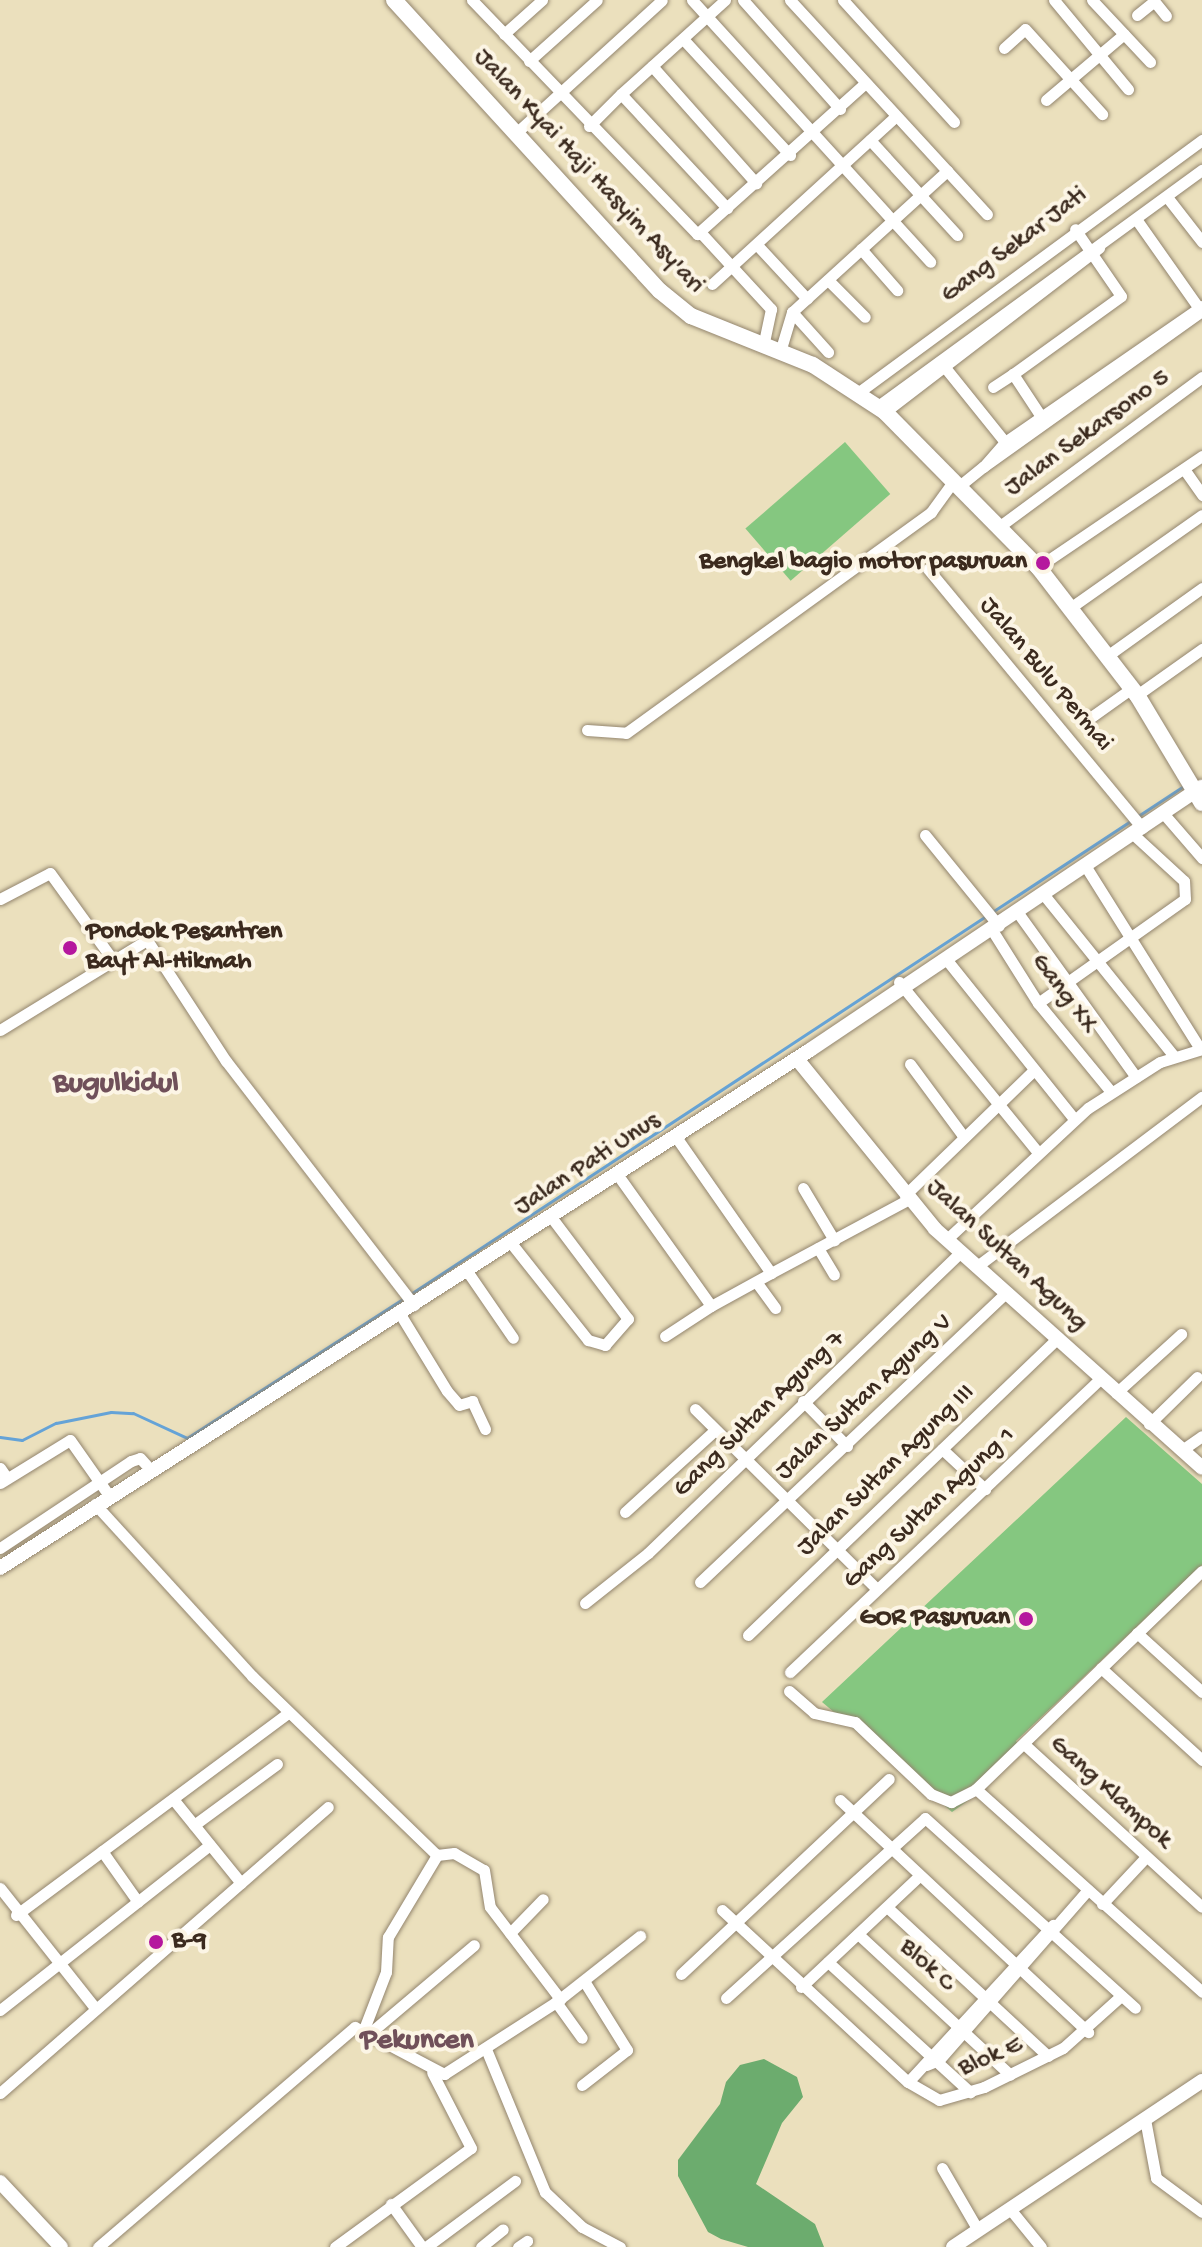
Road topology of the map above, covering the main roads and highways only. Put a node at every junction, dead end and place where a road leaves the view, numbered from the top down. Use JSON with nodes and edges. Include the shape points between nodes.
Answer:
{"nodes":[{"id":1,"x":394,"y":0,"type":"edge"},
{"id":2,"x":1195,"y":789,"type":"edge"},
{"id":3,"x":797,"y":1059,"type":"junction"},
{"id":4,"x":1202,"y":1468,"type":"edge"},
{"id":5,"x":0,"y":1568,"type":"edge"},
{"id":6,"x":1202,"y":2081,"type":"edge"},
{"id":7,"x":0,"y":2182,"type":"edge"},
{"id":8,"x":975,"y":2238,"type":"edge"},
{"id":9,"x":61,"y":2247,"type":"edge"},
{"id":10,"x":953,"y":2247,"type":"edge"}],
"edges":[{"from":1,"to":2,"type":"highway","name":"Jalan Kyai Haji Hasyim Asy'ari","via":[[660,291],[691,316],[780,352],[882,409],[1038,567],[1134,692]]},
{"from":2,"to":3,"type":"main road","name":"Jalan Pati Unus","via":[[1018,913],[992,921],[946,959]]},
{"from":3,"to":4,"type":"main road","name":"Jalan Sultan Agung","via":[[941,1234]]},
{"from":3,"to":5,"type":"main road","name":"Jalan Pati Unus","via":[[467,1271],[411,1299],[400,1314],[104,1488],[95,1504]]},
{"from":6,"to":8,"type":"main road"},
{"from":7,"to":9,"type":"main road"},
{"from":8,"to":10,"type":"main road"}]}
